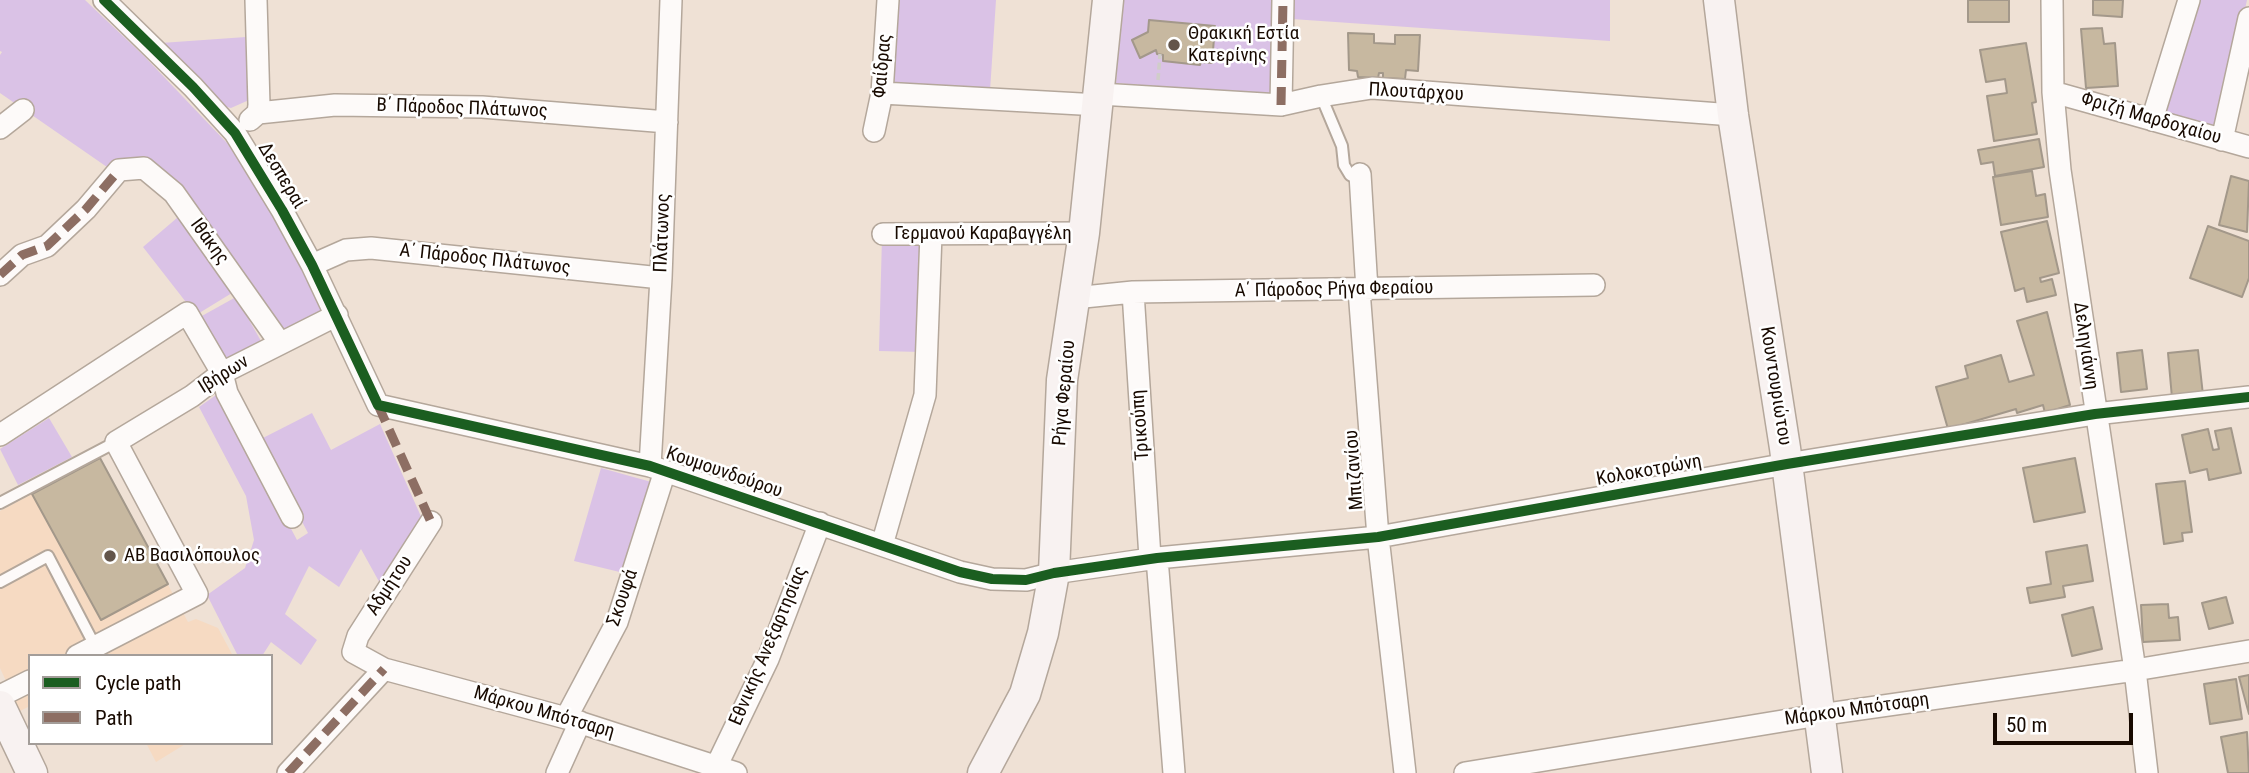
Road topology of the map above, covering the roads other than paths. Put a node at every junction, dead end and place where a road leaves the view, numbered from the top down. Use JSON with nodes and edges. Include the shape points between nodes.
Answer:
{"nodes":[{"id":1,"x":104,"y":0,"type":"edge"},
{"id":2,"x":256,"y":0,"type":"edge"},
{"id":3,"x":671,"y":0,"type":"edge"},
{"id":4,"x":888,"y":0,"type":"edge"},
{"id":5,"x":1108,"y":0,"type":"edge"},
{"id":6,"x":1283,"y":0,"type":"edge"},
{"id":7,"x":1719,"y":0,"type":"edge"},
{"id":8,"x":2052,"y":0,"type":"edge"},
{"id":9,"x":2189,"y":0,"type":"edge"},
{"id":10,"x":2249,"y":18,"type":"edge"},
{"id":11,"x":2053,"y":92,"type":"junction"},
{"id":12,"x":882,"y":93,"type":"junction"},
{"id":13,"x":1321,"y":96,"type":"junction"},
{"id":14,"x":1099,"y":99,"type":"junction"},
{"id":15,"x":1281,"y":105,"type":"junction"},
{"id":16,"x":23,"y":110,"type":"dead end"},
{"id":17,"x":258,"y":113,"type":"junction"},
{"id":18,"x":1733,"y":115,"type":"junction"},
{"id":19,"x":2152,"y":120,"type":"junction"},
{"id":20,"x":667,"y":122,"type":"junction"},
{"id":21,"x":0,"y":128,"type":"edge"},
{"id":22,"x":874,"y":131,"type":"dead end"},
{"id":23,"x":235,"y":133,"type":"junction"},
{"id":24,"x":2222,"y":139,"type":"junction"},
{"id":25,"x":2249,"y":147,"type":"edge"},
{"id":26,"x":1360,"y":177,"type":"joint"},
{"id":27,"x":1084,"y":233,"type":"junction"},
{"id":28,"x":883,"y":234,"type":"dead end"},
{"id":29,"x":931,"y":234,"type":"junction"},
{"id":30,"x":312,"y":265,"type":"junction"},
{"id":31,"x":0,"y":275,"type":"edge"},
{"id":32,"x":661,"y":278,"type":"junction"},
{"id":33,"x":1594,"y":285,"type":"dead end"},
{"id":34,"x":1363,"y":290,"type":"junction"},
{"id":35,"x":1133,"y":292,"type":"junction"},
{"id":36,"x":1074,"y":298,"type":"junction"},
{"id":37,"x":337,"y":315,"type":"junction"},
{"id":38,"x":280,"y":343,"type":"junction"},
{"id":39,"x":222,"y":373,"type":"junction"},
{"id":40,"x":2249,"y":397,"type":"edge"},
{"id":41,"x":377,"y":405,"type":"joint"},
{"id":42,"x":2095,"y":414,"type":"junction"},
{"id":43,"x":0,"y":435,"type":"edge"},
{"id":44,"x":116,"y":442,"type":"junction"},
{"id":45,"x":1787,"y":464,"type":"junction"},
{"id":46,"x":657,"y":469,"type":"junction"},
{"id":47,"x":0,"y":503,"type":"edge"},
{"id":48,"x":292,"y":517,"type":"dead end"},
{"id":49,"x":431,"y":522,"type":"dead end"},
{"id":50,"x":820,"y":523,"type":"junction"},
{"id":51,"x":1378,"y":537,"type":"junction"},
{"id":52,"x":882,"y":545,"type":"junction"},
{"id":53,"x":1153,"y":558,"type":"junction"},
{"id":54,"x":1054,"y":573,"type":"junction"},
{"id":55,"x":0,"y":582,"type":"edge"},
{"id":56,"x":86,"y":651,"type":"edge"},
{"id":57,"x":2249,"y":651,"type":"edge"},
{"id":58,"x":353,"y":652,"type":"joint"},
{"id":59,"x":384,"y":669,"type":"junction"},
{"id":60,"x":2135,"y":670,"type":"junction"},
{"id":61,"x":28,"y":682,"type":"edge"},
{"id":62,"x":0,"y":696,"type":"edge"},
{"id":63,"x":0,"y":706,"type":"edge"},
{"id":64,"x":1819,"y":715,"type":"junction"},
{"id":65,"x":573,"y":720,"type":"junction"},
{"id":66,"x":726,"y":770,"type":"edge"},
{"id":67,"x":32,"y":773,"type":"edge"},
{"id":68,"x":288,"y":773,"type":"edge"},
{"id":69,"x":557,"y":773,"type":"edge"},
{"id":70,"x":982,"y":773,"type":"edge"},
{"id":71,"x":1174,"y":773,"type":"edge"},
{"id":72,"x":1405,"y":773,"type":"edge"},
{"id":73,"x":1465,"y":773,"type":"edge"},
{"id":74,"x":1826,"y":773,"type":"edge"},
{"id":75,"x":2147,"y":773,"type":"edge"}],
"edges":[{"from":1,"to":23,"type":"street","name":"Δεσπεραί"},
{"from":2,"to":17,"type":"street"},
{"from":3,"to":20,"type":"street","name":"Πλάτωνος"},
{"from":4,"to":12,"type":"street","name":"Φαίδρας"},
{"from":5,"to":14,"type":"street","name":"Ρήγα Φεραίου"},
{"from":6,"to":15,"type":"street"},
{"from":7,"to":18,"type":"street","name":"Κουντουριώτου"},
{"from":8,"to":11,"type":"street","name":"Δεληγιάννη"},
{"from":9,"to":19,"type":"street"},
{"from":10,"to":24,"type":"street"},
{"from":11,"to":19,"type":"street","name":"Φριζή Μαρδοχαίου"},
{"from":11,"to":42,"type":"street","name":"Δεληγιάννη"},
{"from":12,"to":14,"type":"street","name":"Πλουτάρχου"},
{"from":12,"to":22,"type":"street","name":"Φαίδρας"},
{"from":13,"to":15,"type":"street","name":"Πλουτάρχου"},
{"from":13,"to":18,"type":"street","name":"Πλουτάρχου","via":[[1372,88]]},
{"from":13,"to":26,"type":"lane","via":[[1342,146],[1344,165],[1350,175]]},
{"from":14,"to":15,"type":"street","name":"Πλουτάρχου"},
{"from":14,"to":27,"type":"street","name":"Ρήγα Φεραίου"},
{"from":16,"to":21,"type":"street"},
{"from":17,"to":20,"type":"street","name":"Β΄ Πάροδος Πλάτωνος","via":[[335,104],[482,107]]},
{"from":17,"to":23,"type":"street"},
{"from":18,"to":45,"type":"street","name":"Κουντουριώτου"},
{"from":19,"to":24,"type":"street","name":"Φριζή Μαρδοχαίου"},
{"from":20,"to":32,"type":"street","name":"Πλάτωνος"},
{"from":23,"to":30,"type":"street","name":"Δεσπεραί"},
{"from":24,"to":25,"type":"street","name":"Φριζή Μαρδοχαίου"},
{"from":26,"to":34,"type":"street","name":"Μπιζανίου"},
{"from":27,"to":29,"type":"street","name":"Γερμανού Καραβαγγέλη"},
{"from":27,"to":36,"type":"street","name":"Ρήγα Φεραίου"},
{"from":28,"to":29,"type":"street","name":"Γερμανού Καραβαγγέλη"},
{"from":29,"to":52,"type":"street","via":[[925,395]]},
{"from":30,"to":32,"type":"street","name":"Α΄ Πάροδος Πλάτωνος","via":[[346,250],[371,248]]},
{"from":30,"to":37,"type":"street","name":"Δεσπεραί"},
{"from":31,"to":38,"type":"street","name":"Ιθάκης","via":[[22,255],[47,246],[119,170],[144,168],[174,193]]},
{"from":32,"to":46,"type":"street","name":"Πλάτωνος"},
{"from":33,"to":34,"type":"street","name":"Α΄ Πάροδος Ρήγα Φεραίου"},
{"from":34,"to":35,"type":"street","name":"Α΄ Πάροδος Ρήγα Φεραίου"},
{"from":34,"to":51,"type":"street","name":"Μπιζανίου"},
{"from":35,"to":36,"type":"street","name":"Α΄ Πάροδος Ρήγα Φεραίου"},
{"from":35,"to":53,"type":"street","name":"Τρικούπη"},
{"from":36,"to":54,"type":"street","name":"Ρήγα Φεραίου","via":[[1062,380]]},
{"from":37,"to":38,"type":"street","name":"Ιβήρων"},
{"from":37,"to":41,"type":"street","name":"Δεσπεραί"},
{"from":38,"to":39,"type":"street","name":"Ιβήρων"},
{"from":39,"to":43,"type":"street","via":[[187,313]]},
{"from":39,"to":44,"type":"street","name":"Ιβήρων"},
{"from":39,"to":48,"type":"street","via":[[227,393]]},
{"from":40,"to":42,"type":"street","name":"Κολοκοτρώνη"},
{"from":41,"to":46,"type":"street","name":"Κουμουνδούρου"},
{"from":42,"to":45,"type":"street","name":"Κολοκοτρώνη"},
{"from":42,"to":60,"type":"street","name":"Δεληγιάννη"},
{"from":44,"to":47,"type":"lane"},
{"from":44,"to":56,"type":"street","via":[[197,594]]},
{"from":45,"to":51,"type":"street","name":"Κολοκοτρώνη"},
{"from":45,"to":64,"type":"street","name":"Κουντουριώτου"},
{"from":46,"to":50,"type":"street","name":"Κουμουνδούρου"},
{"from":46,"to":65,"type":"street","name":"Σκουφά","via":[[617,622]]},
{"from":49,"to":58,"type":"street","name":"Αδμήτου","via":[[358,636]]},
{"from":50,"to":52,"type":"street","name":"Κουμουνδούρου"},
{"from":50,"to":66,"type":"street","name":"Εθνικής Ανεξαρτησίας"},
{"from":51,"to":53,"type":"street","name":"Κολοκοτρώνη"},
{"from":51,"to":72,"type":"street","name":"Μπιζανίου"},
{"from":52,"to":54,"type":"street","name":"Κουμουνδούρου","via":[[992,579],[1026,580]]},
{"from":53,"to":54,"type":"street","name":"Κολοκοτρώνη"},
{"from":53,"to":71,"type":"street","name":"Τρικούπη"},
{"from":54,"to":70,"type":"street","name":"Ρήγα Φεραίου","via":[[1025,694]]},
{"from":55,"to":56,"type":"lane","via":[[48,556],[74,607]]},
{"from":57,"to":60,"type":"street","name":"Μάρκου Μπότσαρη"},
{"from":58,"to":59,"type":"street","name":"Μάρκου Μπότσαρη"},
{"from":59,"to":65,"type":"street","name":"Μάρκου Μπότσαρη"},
{"from":59,"to":68,"type":"street"},
{"from":60,"to":64,"type":"street","name":"Μάρκου Μπότσαρη"},
{"from":60,"to":75,"type":"street","name":"Δεληγιάννη"},
{"from":61,"to":62,"type":"street"},
{"from":63,"to":67,"type":"street"},
{"from":64,"to":73,"type":"street","name":"Μάρκου Μπότσαρη"},
{"from":64,"to":74,"type":"street","name":"Κουντουριώτου"},
{"from":65,"to":66,"type":"street","name":"Μάρκου Μπότσαρη"},
{"from":65,"to":69,"type":"street","name":"Σκουφά"}]}
